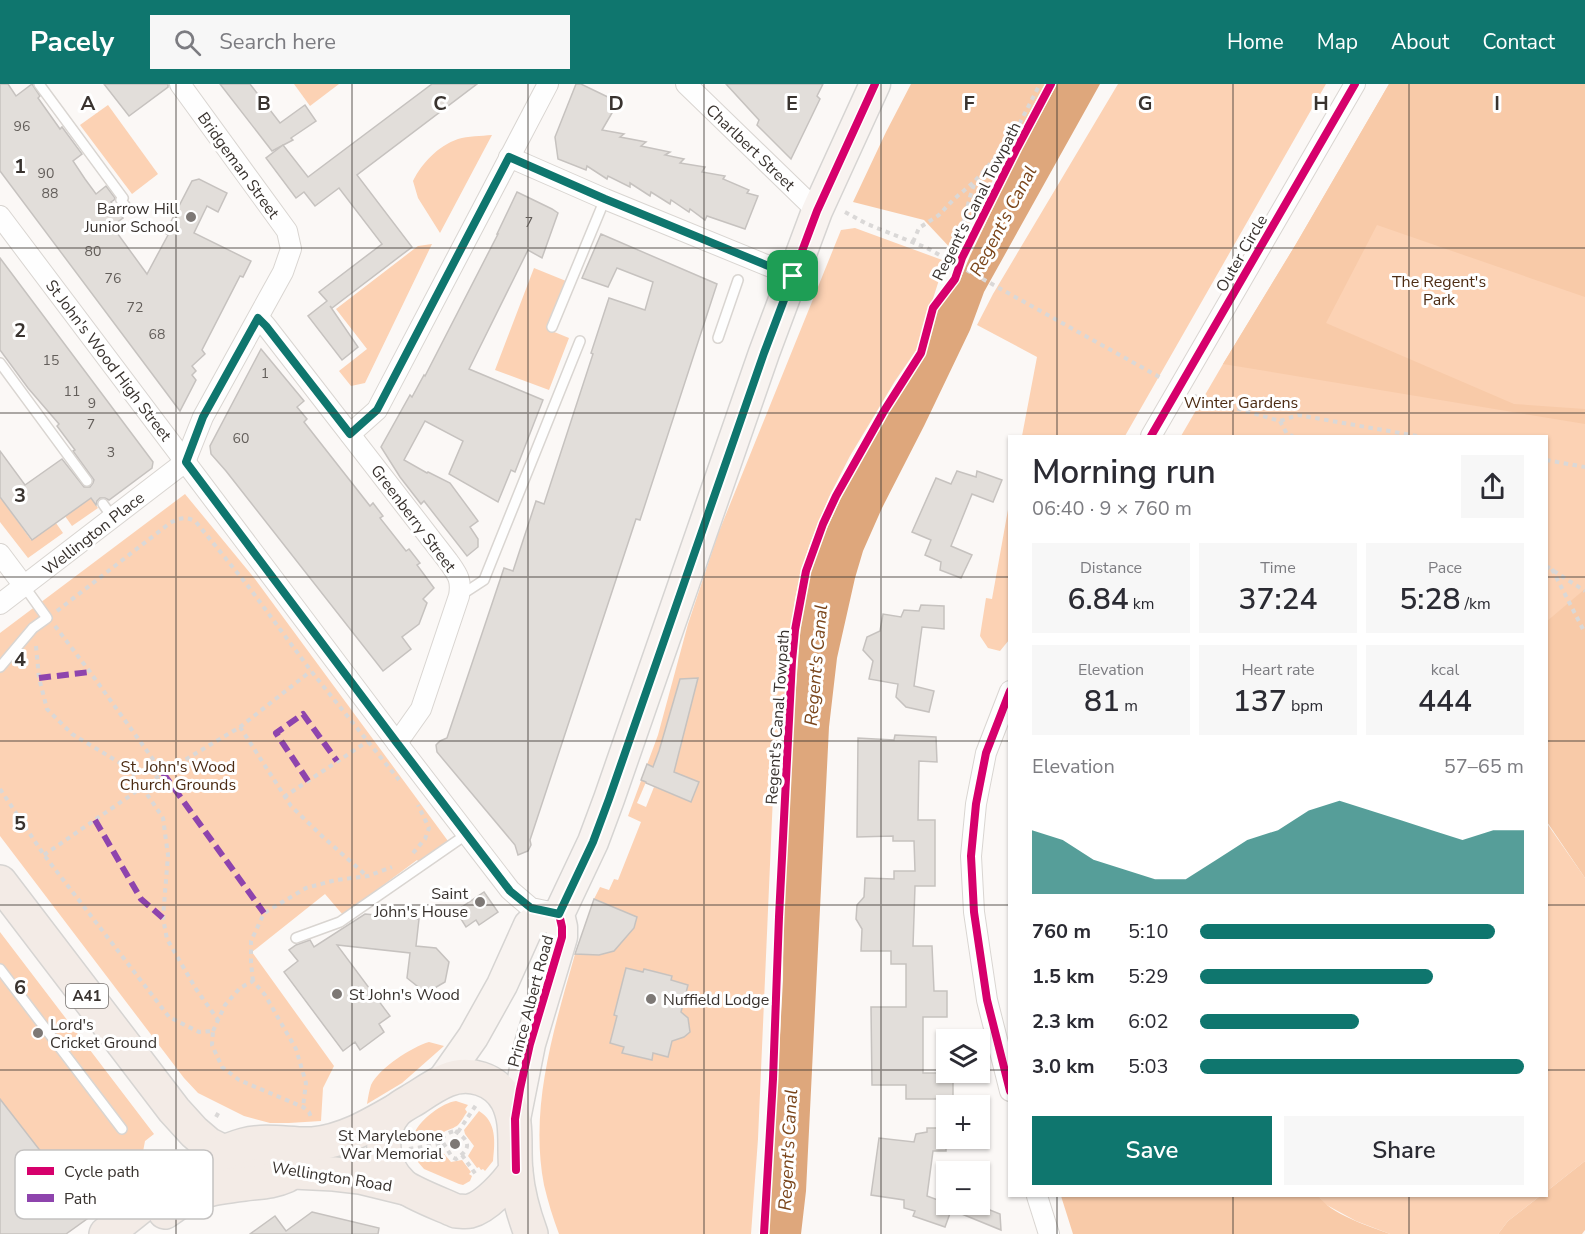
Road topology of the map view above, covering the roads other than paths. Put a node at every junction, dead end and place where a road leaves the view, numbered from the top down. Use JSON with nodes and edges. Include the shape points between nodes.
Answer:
{"nodes":[{"id":1,"x":39,"y":84,"type":"edge"},
{"id":2,"x":180,"y":84,"type":"edge"},
{"id":3,"x":548,"y":84,"type":"edge"},
{"id":4,"x":686,"y":84,"type":"edge"},
{"id":5,"x":876,"y":84,"type":"edge"},
{"id":6,"x":1355,"y":84,"type":"edge"},
{"id":7,"x":509,"y":157,"type":"junction"},
{"id":8,"x":605,"y":199,"type":"junction"},
{"id":9,"x":126,"y":207,"type":"dead end"},
{"id":10,"x":831,"y":212,"type":"junction"},
{"id":11,"x":0,"y":216,"type":"edge"},
{"id":12,"x":793,"y":276,"type":"junction"},
{"id":13,"x":738,"y":280,"type":"dead end"},
{"id":14,"x":258,"y":318,"type":"junction"},
{"id":15,"x":552,"y":327,"type":"dead end"},
{"id":16,"x":718,"y":338,"type":"dead end"},
{"id":17,"x":580,"y":341,"type":"dead end"},
{"id":18,"x":0,"y":363,"type":"edge"},
{"id":19,"x":344,"y":427,"type":"junction"},
{"id":20,"x":1152,"y":435,"type":"edge"},
{"id":21,"x":186,"y":462,"type":"junction"},
{"id":22,"x":87,"y":481,"type":"dead end"},
{"id":23,"x":0,"y":554,"type":"edge"},
{"id":24,"x":24,"y":586,"type":"junction"},
{"id":25,"x":459,"y":596,"type":"junction"},
{"id":26,"x":0,"y":604,"type":"edge"},
{"id":27,"x":0,"y":667,"type":"edge"},
{"id":28,"x":1008,"y":696,"type":"edge"},
{"id":29,"x":397,"y":743,"type":"junction"},
{"id":30,"x":467,"y":834,"type":"junction"},
{"id":31,"x":0,"y":882,"type":"edge"},
{"id":32,"x":559,"y":914,"type":"junction"},
{"id":33,"x":296,"y":938,"type":"dead end"},
{"id":34,"x":0,"y":969,"type":"edge"},
{"id":35,"x":1008,"y":1082,"type":"edge"},
{"id":36,"x":440,"y":1083,"type":"junction"},
{"id":37,"x":174,"y":1110,"type":"junction"},
{"id":38,"x":515,"y":1119,"type":"junction"},
{"id":39,"x":402,"y":1125,"type":"junction"},
{"id":40,"x":122,"y":1129,"type":"dead end"},
{"id":41,"x":178,"y":1150,"type":"edge"},
{"id":42,"x":225,"y":1152,"type":"junction"},
{"id":43,"x":213,"y":1159,"type":"edge"},
{"id":44,"x":516,"y":1170,"type":"junction"},
{"id":45,"x":293,"y":1172,"type":"junction"},
{"id":46,"x":405,"y":1188,"type":"junction"},
{"id":47,"x":213,"y":1189,"type":"edge"},
{"id":48,"x":1038,"y":1197,"type":"edge"},
{"id":49,"x":456,"y":1211,"type":"junction"},
{"id":50,"x":126,"y":1219,"type":"edge"},
{"id":51,"x":155,"y":1219,"type":"edge"},
{"id":52,"x":106,"y":1234,"type":"edge"},
{"id":53,"x":135,"y":1234,"type":"edge"},
{"id":54,"x":487,"y":1234,"type":"edge"},
{"id":55,"x":531,"y":1234,"type":"edge"},
{"id":56,"x":1049,"y":1234,"type":"edge"}],
"edges":[{"from":1,"to":9,"type":"lane"},
{"from":2,"to":14,"type":"street","name":"Bridgeman Street","via":[[287,231],[291,249]]},
{"from":3,"to":7,"type":"street"},
{"from":4,"to":10,"type":"street","name":"Charlbert Street"},
{"from":5,"to":10,"type":"main road","name":"Prince Albert Road"},
{"from":6,"to":20,"type":"street","name":"Outer Circle"},
{"from":7,"to":8,"type":"street"},
{"from":7,"to":19,"type":"street","via":[[377,410]]},
{"from":8,"to":12,"type":"street"},
{"from":8,"to":15,"type":"lane"},
{"from":10,"to":12,"type":"main road","name":"Prince Albert Road"},
{"from":11,"to":21,"type":"street","name":"St John's Wood High Street"},
{"from":12,"to":32,"type":"main road","name":"Prince Albert Road","via":[[613,789]]},
{"from":13,"to":16,"type":"lane"},
{"from":14,"to":19,"type":"street","name":"Greenberry Street"},
{"from":14,"to":21,"type":"street","via":[[203,417]]},
{"from":17,"to":25,"type":"lane","via":[[483,580]]},
{"from":18,"to":22,"type":"lane"},
{"from":19,"to":25,"type":"street","name":"Greenberry Street","via":[[456,573],[461,585]]},
{"from":21,"to":24,"type":"street","name":"Wellington Place","via":[[108,511]]},
{"from":21,"to":29,"type":"street","name":"St John's Wood High Street"},
{"from":23,"to":24,"type":"street"},
{"from":24,"to":26,"type":"street","name":"Wellington Place"},
{"from":24,"to":27,"type":"lane","via":[[48,618],[33,628]]},
{"from":25,"to":29,"type":"street","name":"Greenberry Street","via":[[421,708]]},
{"from":28,"to":35,"type":"street","via":[[986,753],[971,856],[974,912],[987,1000]]},
{"from":29,"to":30,"type":"street","name":"St John's Wood High Street"},
{"from":30,"to":32,"type":"street","name":"St John's Wood High Street","via":[[510,891],[531,908]]},
{"from":30,"to":33,"type":"lane","via":[[340,922]]},
{"from":31,"to":37,"type":"highway","name":"Wellington Road","number":"A41"},
{"from":32,"to":36,"type":"main road","name":"Prince Albert Road","via":[[529,925],[473,1037]]},
{"from":32,"to":38,"type":"main road","name":"Prince Albert Road","via":[[562,937],[530,1044]]},
{"from":34,"to":40,"type":"lane"},
{"from":36,"to":38,"type":"highway","name":"Wellington Road","via":[[466,1076],[490,1083],[503,1095]]},
{"from":36,"to":39,"type":"highway","name":"Wellington Road"},
{"from":37,"to":41,"type":"highway"},
{"from":37,"to":42,"type":"highway","name":"Wellington Road","number":"A41","via":[[202,1140]]},
{"from":38,"to":44,"type":"highway"},
{"from":39,"to":42,"type":"highway","name":"Wellington Road","via":[[366,1128],[325,1142],[255,1143]]},
{"from":39,"to":46,"type":"highway","via":[[388,1123],[384,1153],[390,1170]]},
{"from":42,"to":43,"type":"highway"},
{"from":42,"to":45,"type":"highway","name":"Wellington Road","number":"A41"},
{"from":44,"to":49,"type":"highway","via":[[496,1194],[473,1210]]},
{"from":44,"to":55,"type":"highway","via":[[520,1206]]},
{"from":45,"to":46,"type":"highway","name":"Wellington Road","number":"A41","via":[[360,1177]]},
{"from":45,"to":47,"type":"highway","via":[[278,1179]]},
{"from":46,"to":49,"type":"highway","number":"A41"},
{"from":48,"to":56,"type":"street"},
{"from":49,"to":54,"type":"highway","number":"A41"},
{"from":50,"to":52,"type":"highway"},
{"from":51,"to":53,"type":"highway"}]}
